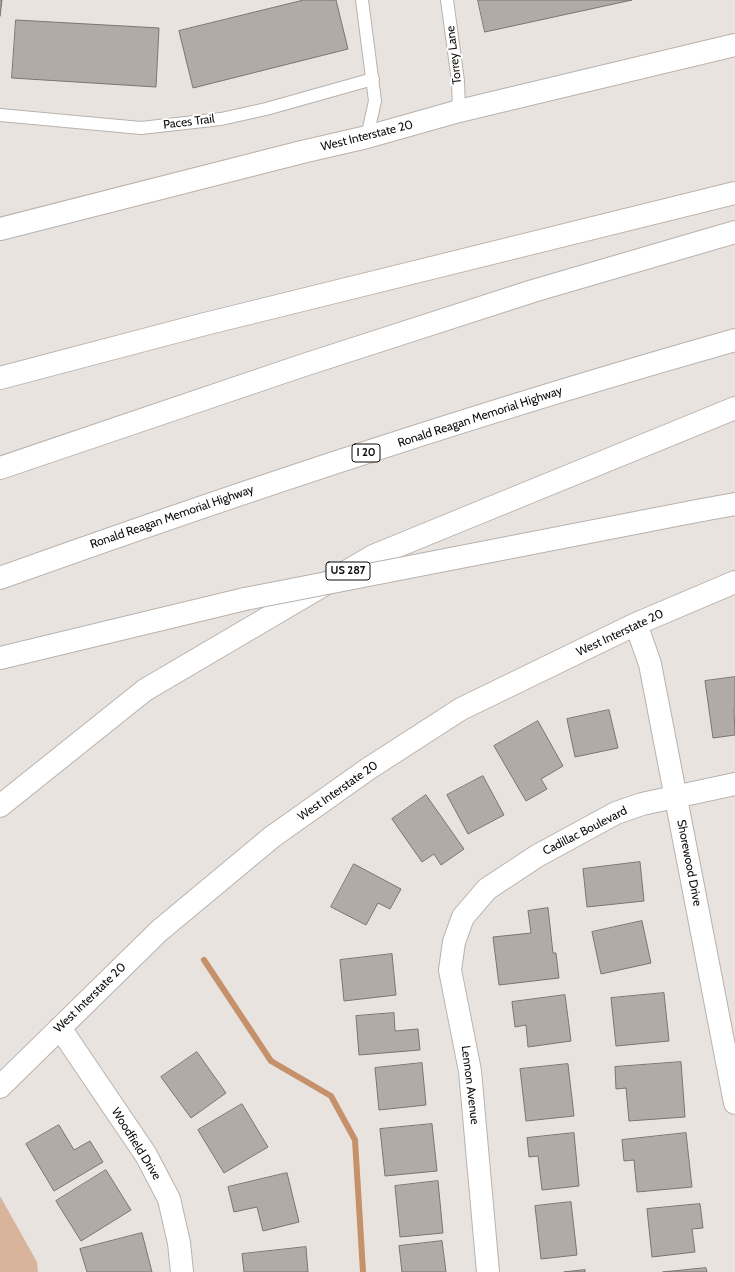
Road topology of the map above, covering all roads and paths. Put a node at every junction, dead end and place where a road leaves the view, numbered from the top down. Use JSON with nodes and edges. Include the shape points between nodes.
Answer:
{"nodes":[{"id":1,"x":362,"y":0,"type":"edge"},
{"id":2,"x":447,"y":0,"type":"edge"},
{"id":3,"x":735,"y":45,"type":"edge"},
{"id":4,"x":374,"y":79,"type":"junction"},
{"id":5,"x":459,"y":111,"type":"junction"},
{"id":6,"x":0,"y":115,"type":"edge"},
{"id":7,"x":367,"y":138,"type":"junction"},
{"id":8,"x":735,"y":193,"type":"edge"},
{"id":9,"x":0,"y":228,"type":"edge"},
{"id":10,"x":735,"y":232,"type":"edge"},
{"id":11,"x":735,"y":340,"type":"edge"},
{"id":12,"x":0,"y":378,"type":"edge"},
{"id":13,"x":735,"y":408,"type":"edge"},
{"id":14,"x":0,"y":468,"type":"edge"},
{"id":15,"x":735,"y":504,"type":"edge"},
{"id":16,"x":0,"y":578,"type":"edge"},
{"id":17,"x":735,"y":582,"type":"edge"},
{"id":18,"x":636,"y":624,"type":"junction"},
{"id":19,"x":0,"y":658,"type":"edge"},
{"id":20,"x":735,"y":784,"type":"edge"},
{"id":21,"x":676,"y":796,"type":"junction"},
{"id":22,"x":0,"y":806,"type":"edge"},
{"id":23,"x":474,"y":904,"type":"joint"},
{"id":24,"x":60,"y":1028,"type":"junction"},
{"id":25,"x":0,"y":1087,"type":"edge"},
{"id":26,"x":735,"y":1103,"type":"edge"},
{"id":27,"x":182,"y":1272,"type":"edge"},
{"id":28,"x":488,"y":1272,"type":"edge"}],
"edges":[{"from":1,"to":4,"type":"lane"},
{"from":2,"to":5,"type":"lane","name":"Torrey Lane","via":[[458,80]]},
{"from":3,"to":5,"type":"main road","name":"West Interstate 20"},
{"from":4,"to":6,"type":"lane","name":"Paces Trail","via":[[266,109],[221,118],[140,128]]},
{"from":4,"to":7,"type":"lane","via":[[375,101]]},
{"from":5,"to":7,"type":"main road","name":"West Interstate 20"},
{"from":7,"to":9,"type":"main road","name":"West Interstate 20"},
{"from":8,"to":12,"type":"main road","via":[[201,325]]},
{"from":10,"to":14,"type":"main road","via":[[533,291],[326,357]]},
{"from":11,"to":16,"type":"main road","name":"Ronald Reagan Memorial Highway","number":"I 20","via":[[615,374],[181,513]]},
{"from":13,"to":22,"type":"main road","number":"US 287","via":[[373,556],[145,690]]},
{"from":15,"to":19,"type":"main road","bridge":true,"via":[[245,599]]},
{"from":17,"to":18,"type":"main road","name":"West Interstate 20"},
{"from":18,"to":21,"type":"main road","name":"Shorewood Drive","via":[[650,664]]},
{"from":18,"to":24,"type":"main road","name":"West Interstate 20","via":[[460,709],[368,769],[272,837],[165,926]]},
{"from":20,"to":21,"type":"main road","name":"Cadillac Boulevard"},
{"from":21,"to":23,"type":"main road","name":"Cadillac Boulevard","via":[[642,804],[609,817],[536,856],[487,888]]},
{"from":21,"to":26,"type":"main road","name":"Shorewood Drive"},
{"from":23,"to":28,"type":"main road","name":"Lennon Avenue","via":[[463,917],[454,942],[450,970],[470,1071]]},
{"from":24,"to":25,"type":"main road","name":"West Interstate 20"},
{"from":24,"to":27,"type":"main road","name":"Woodfield Drive","via":[[146,1155],[168,1199],[179,1243]]}]}
